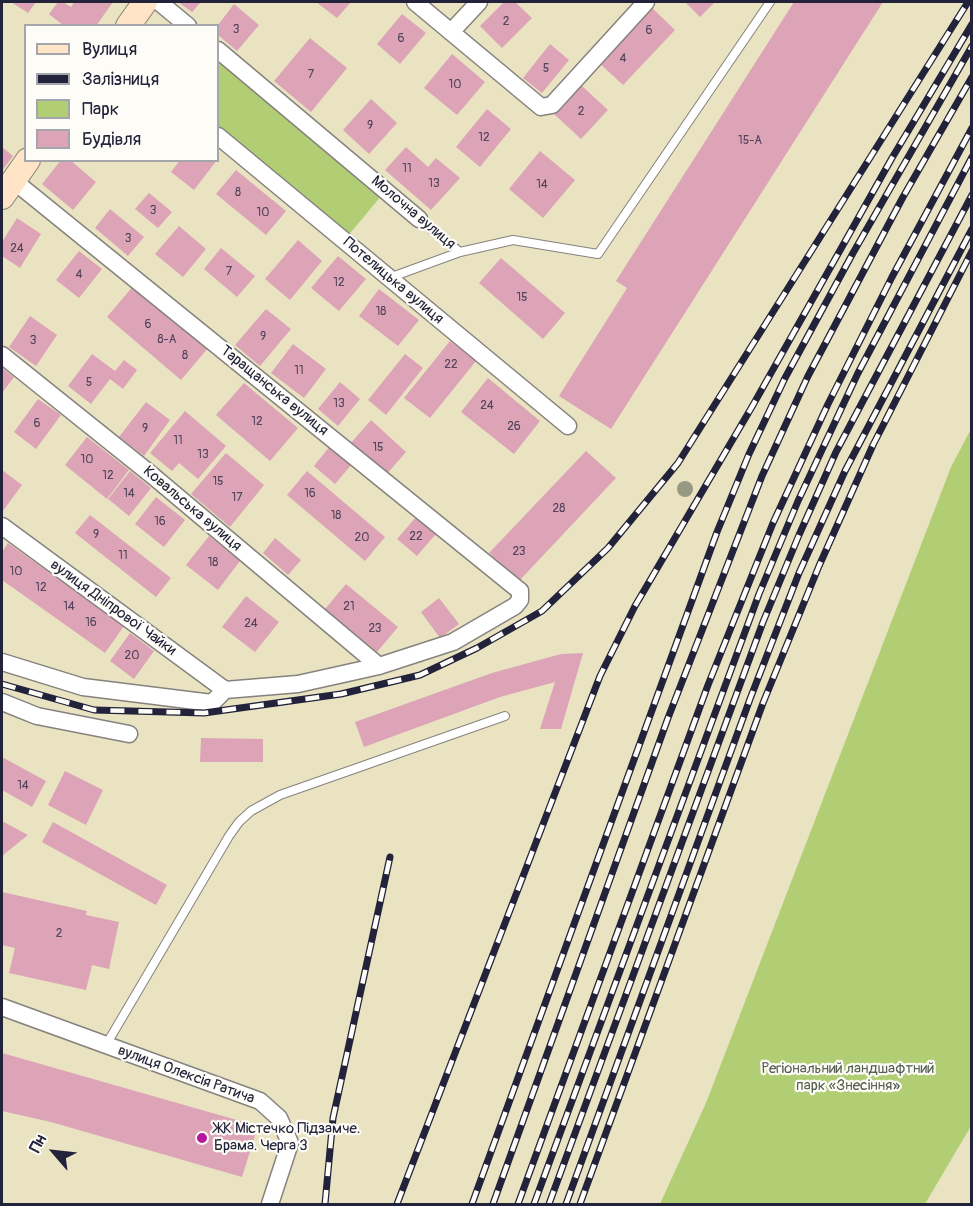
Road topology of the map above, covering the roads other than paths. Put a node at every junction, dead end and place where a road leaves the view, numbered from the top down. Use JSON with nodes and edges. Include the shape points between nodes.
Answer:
{"nodes":[{"id":1,"x":145,"y":2,"type":"edge"},
{"id":2,"x":159,"y":2,"type":"edge"},
{"id":3,"x":415,"y":2,"type":"edge"},
{"id":4,"x":479,"y":2,"type":"edge"},
{"id":5,"x":646,"y":2,"type":"edge"},
{"id":6,"x":770,"y":2,"type":"edge"},
{"id":7,"x":129,"y":24,"type":"edge"},
{"id":8,"x":186,"y":24,"type":"edge"},
{"id":9,"x":451,"y":32,"type":"junction"},
{"id":10,"x":219,"y":51,"type":"edge"},
{"id":11,"x":219,"y":137,"type":"edge"},
{"id":12,"x":27,"y":162,"type":"edge"},
{"id":13,"x":8,"y":189,"type":"edge"},
{"id":14,"x":419,"y":219,"type":"joint"},
{"id":15,"x":460,"y":252,"type":"junction"},
{"id":16,"x":388,"y":278,"type":"junction"},
{"id":17,"x":2,"y":356,"type":"edge"},
{"id":18,"x":568,"y":426,"type":"dead end"},
{"id":19,"x":2,"y":526,"type":"edge"},
{"id":20,"x":2,"y":662,"type":"edge"},
{"id":21,"x":379,"y":666,"type":"junction"},
{"id":22,"x":225,"y":690,"type":"junction"},
{"id":23,"x":2,"y":702,"type":"edge"},
{"id":24,"x":506,"y":716,"type":"dead end"},
{"id":25,"x":129,"y":734,"type":"dead end"},
{"id":26,"x":2,"y":1007,"type":"edge"},
{"id":27,"x":106,"y":1046,"type":"junction"},
{"id":28,"x":270,"y":1204,"type":"edge"}],
"edges":[{"from":1,"to":7,"type":"street"},
{"from":2,"to":8,"type":"street"},
{"from":3,"to":9,"type":"street"},
{"from":4,"to":9,"type":"street"},
{"from":5,"to":9,"type":"street","via":[[552,105],[541,107]]},
{"from":6,"to":15,"type":"lane","name":"Молочна вулиця","via":[[598,254],[513,240]]},
{"from":10,"to":14,"type":"street","name":"Молочна вулиця"},
{"from":11,"to":16,"type":"street","name":"Потелицька вулиця"},
{"from":12,"to":13,"type":"street"},
{"from":13,"to":21,"type":"street","name":"Таращанська вулиця","via":[[520,591],[515,606],[453,642]]},
{"from":14,"to":15,"type":"lane","name":"Молочна вулиця"},
{"from":15,"to":16,"type":"lane"},
{"from":16,"to":18,"type":"street","name":"Потелицька вулиця"},
{"from":17,"to":21,"type":"street","name":"Ковальська вулиця","via":[[153,476]]},
{"from":19,"to":22,"type":"street","name":"вулиця Дніпрової Чайки"},
{"from":20,"to":22,"type":"street","via":[[83,687],[212,703]]},
{"from":21,"to":22,"type":"street","via":[[298,684]]},
{"from":23,"to":25,"type":"street","via":[[37,716]]},
{"from":24,"to":27,"type":"lane","via":[[280,795],[251,811],[229,836]]},
{"from":26,"to":27,"type":"street","name":"вулиця Олексія Ратича"},
{"from":27,"to":28,"type":"street","name":"вулиця Олексія Ратича","via":[[260,1101],[279,1118],[290,1143]]}]}
